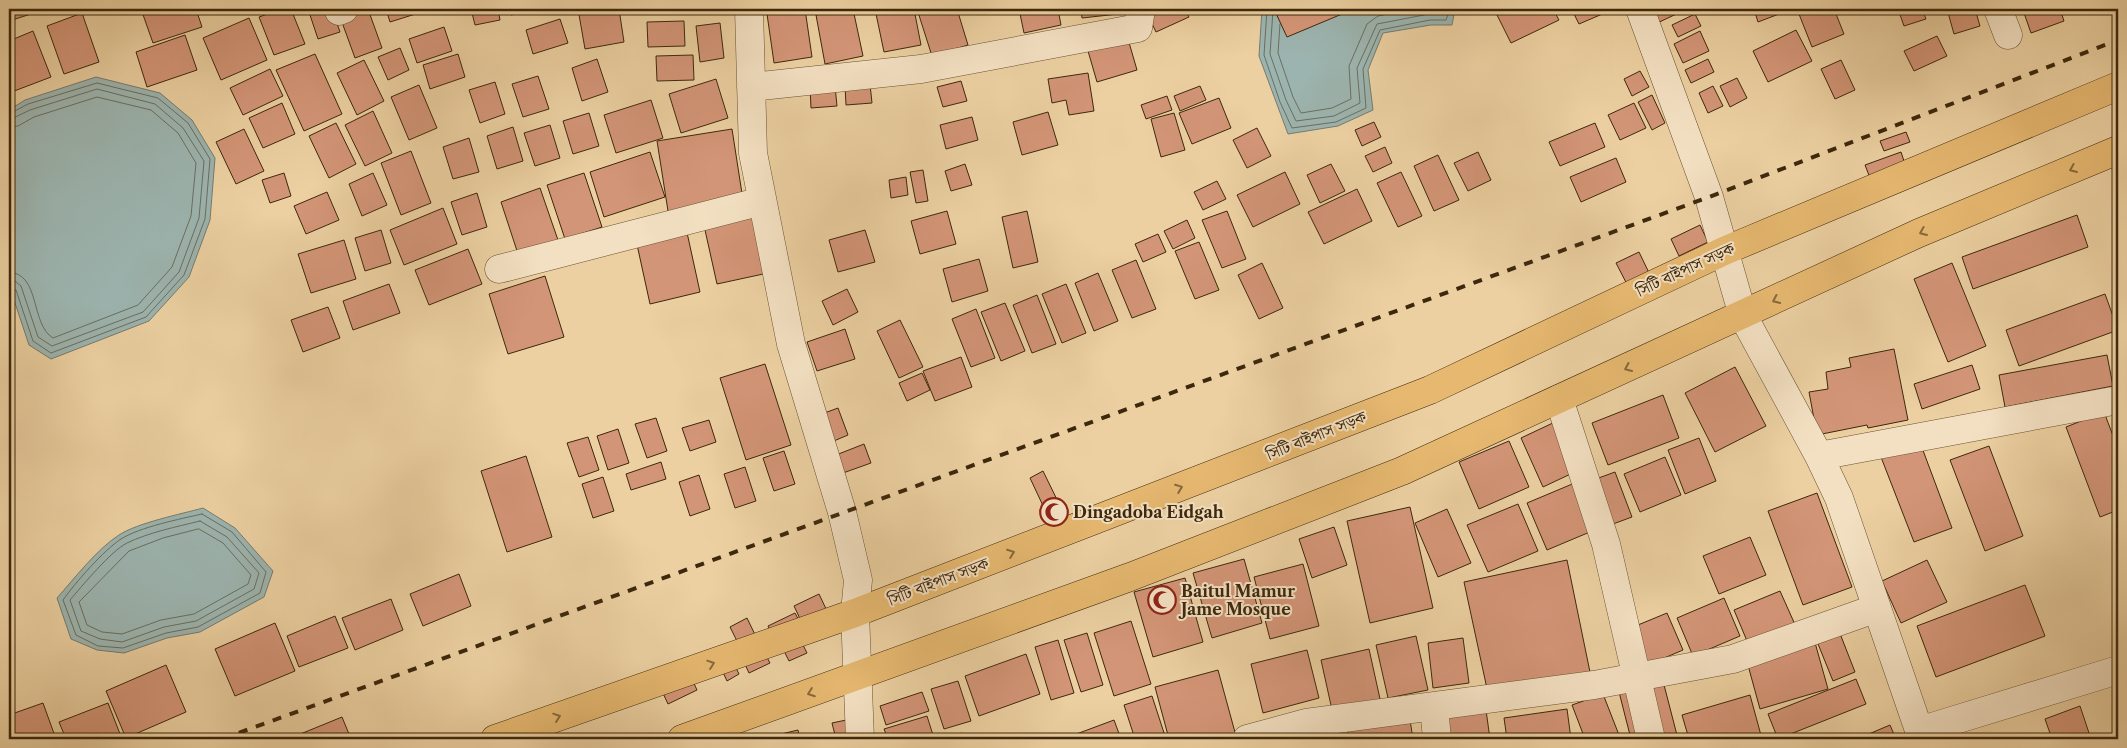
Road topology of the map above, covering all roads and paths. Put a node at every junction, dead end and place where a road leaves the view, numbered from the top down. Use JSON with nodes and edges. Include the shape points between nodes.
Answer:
{"nodes":[{"id":1,"x":749,"y":9,"type":"edge"},
{"id":2,"x":1141,"y":9,"type":"edge"},
{"id":3,"x":1640,"y":9,"type":"edge"},
{"id":4,"x":1998,"y":9,"type":"edge"},
{"id":5,"x":2008,"y":35,"type":"dead end"},
{"id":6,"x":2118,"y":86,"type":"edge"},
{"id":7,"x":751,"y":87,"type":"junction"},
{"id":8,"x":2118,"y":150,"type":"edge"},
{"id":9,"x":762,"y":201,"type":"junction"},
{"id":10,"x":1724,"y":251,"type":"junction"},
{"id":11,"x":499,"y":269,"type":"dead end"},
{"id":12,"x":1743,"y":316,"type":"junction"},
{"id":13,"x":1560,"y":399,"type":"junction"},
{"id":14,"x":2118,"y":400,"type":"edge"},
{"id":15,"x":1819,"y":456,"type":"junction"},
{"id":16,"x":1877,"y":608,"type":"junction"},
{"id":17,"x":855,"y":613,"type":"junction"},
{"id":18,"x":2118,"y":670,"type":"edge"},
{"id":19,"x":857,"y":677,"type":"junction"},
{"id":20,"x":1637,"y":677,"type":"junction"},
{"id":21,"x":1434,"y":707,"type":"junction"},
{"id":22,"x":1285,"y":734,"type":"edge"},
{"id":23,"x":1920,"y":735,"type":"edge"},
{"id":24,"x":495,"y":739,"type":"edge"},
{"id":25,"x":682,"y":739,"type":"edge"},
{"id":26,"x":860,"y":739,"type":"edge"},
{"id":27,"x":1247,"y":739,"type":"edge"},
{"id":28,"x":1437,"y":739,"type":"edge"},
{"id":29,"x":1651,"y":739,"type":"edge"}],
"edges":[{"from":1,"to":7,"type":"street"},
{"from":2,"to":7,"type":"street","via":[[1138,28],[921,68]]},
{"from":3,"to":10,"type":"street","via":[[1709,197]]},
{"from":4,"to":5,"type":"street"},
{"from":6,"to":10,"type":"main road","name":"সিটি বাইপাস সড়ক"},
{"from":7,"to":9,"type":"street","via":[[753,153]]},
{"from":8,"to":12,"type":"main road","one_way":true,"via":[[1919,233]]},
{"from":9,"to":11,"type":"street"},
{"from":9,"to":17,"type":"street","via":[[791,344],[842,512],[858,580]]},
{"from":10,"to":12,"type":"street"},
{"from":17,"to":10,"type":"main road","name":"সিটি বাইপাস সড়ক","one_way":true,"via":[[1430,390]]},
{"from":12,"to":13,"type":"main road","one_way":true},
{"from":12,"to":15,"type":"street"},
{"from":13,"to":19,"type":"main road","via":[[1393,475],[1130,577]]},
{"from":13,"to":20,"type":"street","via":[[1606,544]]},
{"from":14,"to":15,"type":"street"},
{"from":15,"to":16,"type":"street","via":[[1839,498]]},
{"from":16,"to":20,"type":"street","via":[[1733,659]]},
{"from":16,"to":23,"type":"street"},
{"from":17,"to":19,"type":"street"},
{"from":24,"to":17,"type":"main road","name":"সিটি বাইপাস সড়ক","one_way":true},
{"from":18,"to":23,"type":"street"},
{"from":19,"to":25,"type":"main road","one_way":true},
{"from":19,"to":26,"type":"street"},
{"from":20,"to":21,"type":"street"},
{"from":20,"to":29,"type":"street"},
{"from":21,"to":22,"type":"street","via":[[1306,723]]},
{"from":21,"to":28,"type":"street"},
{"from":22,"to":27,"type":"street"}]}
